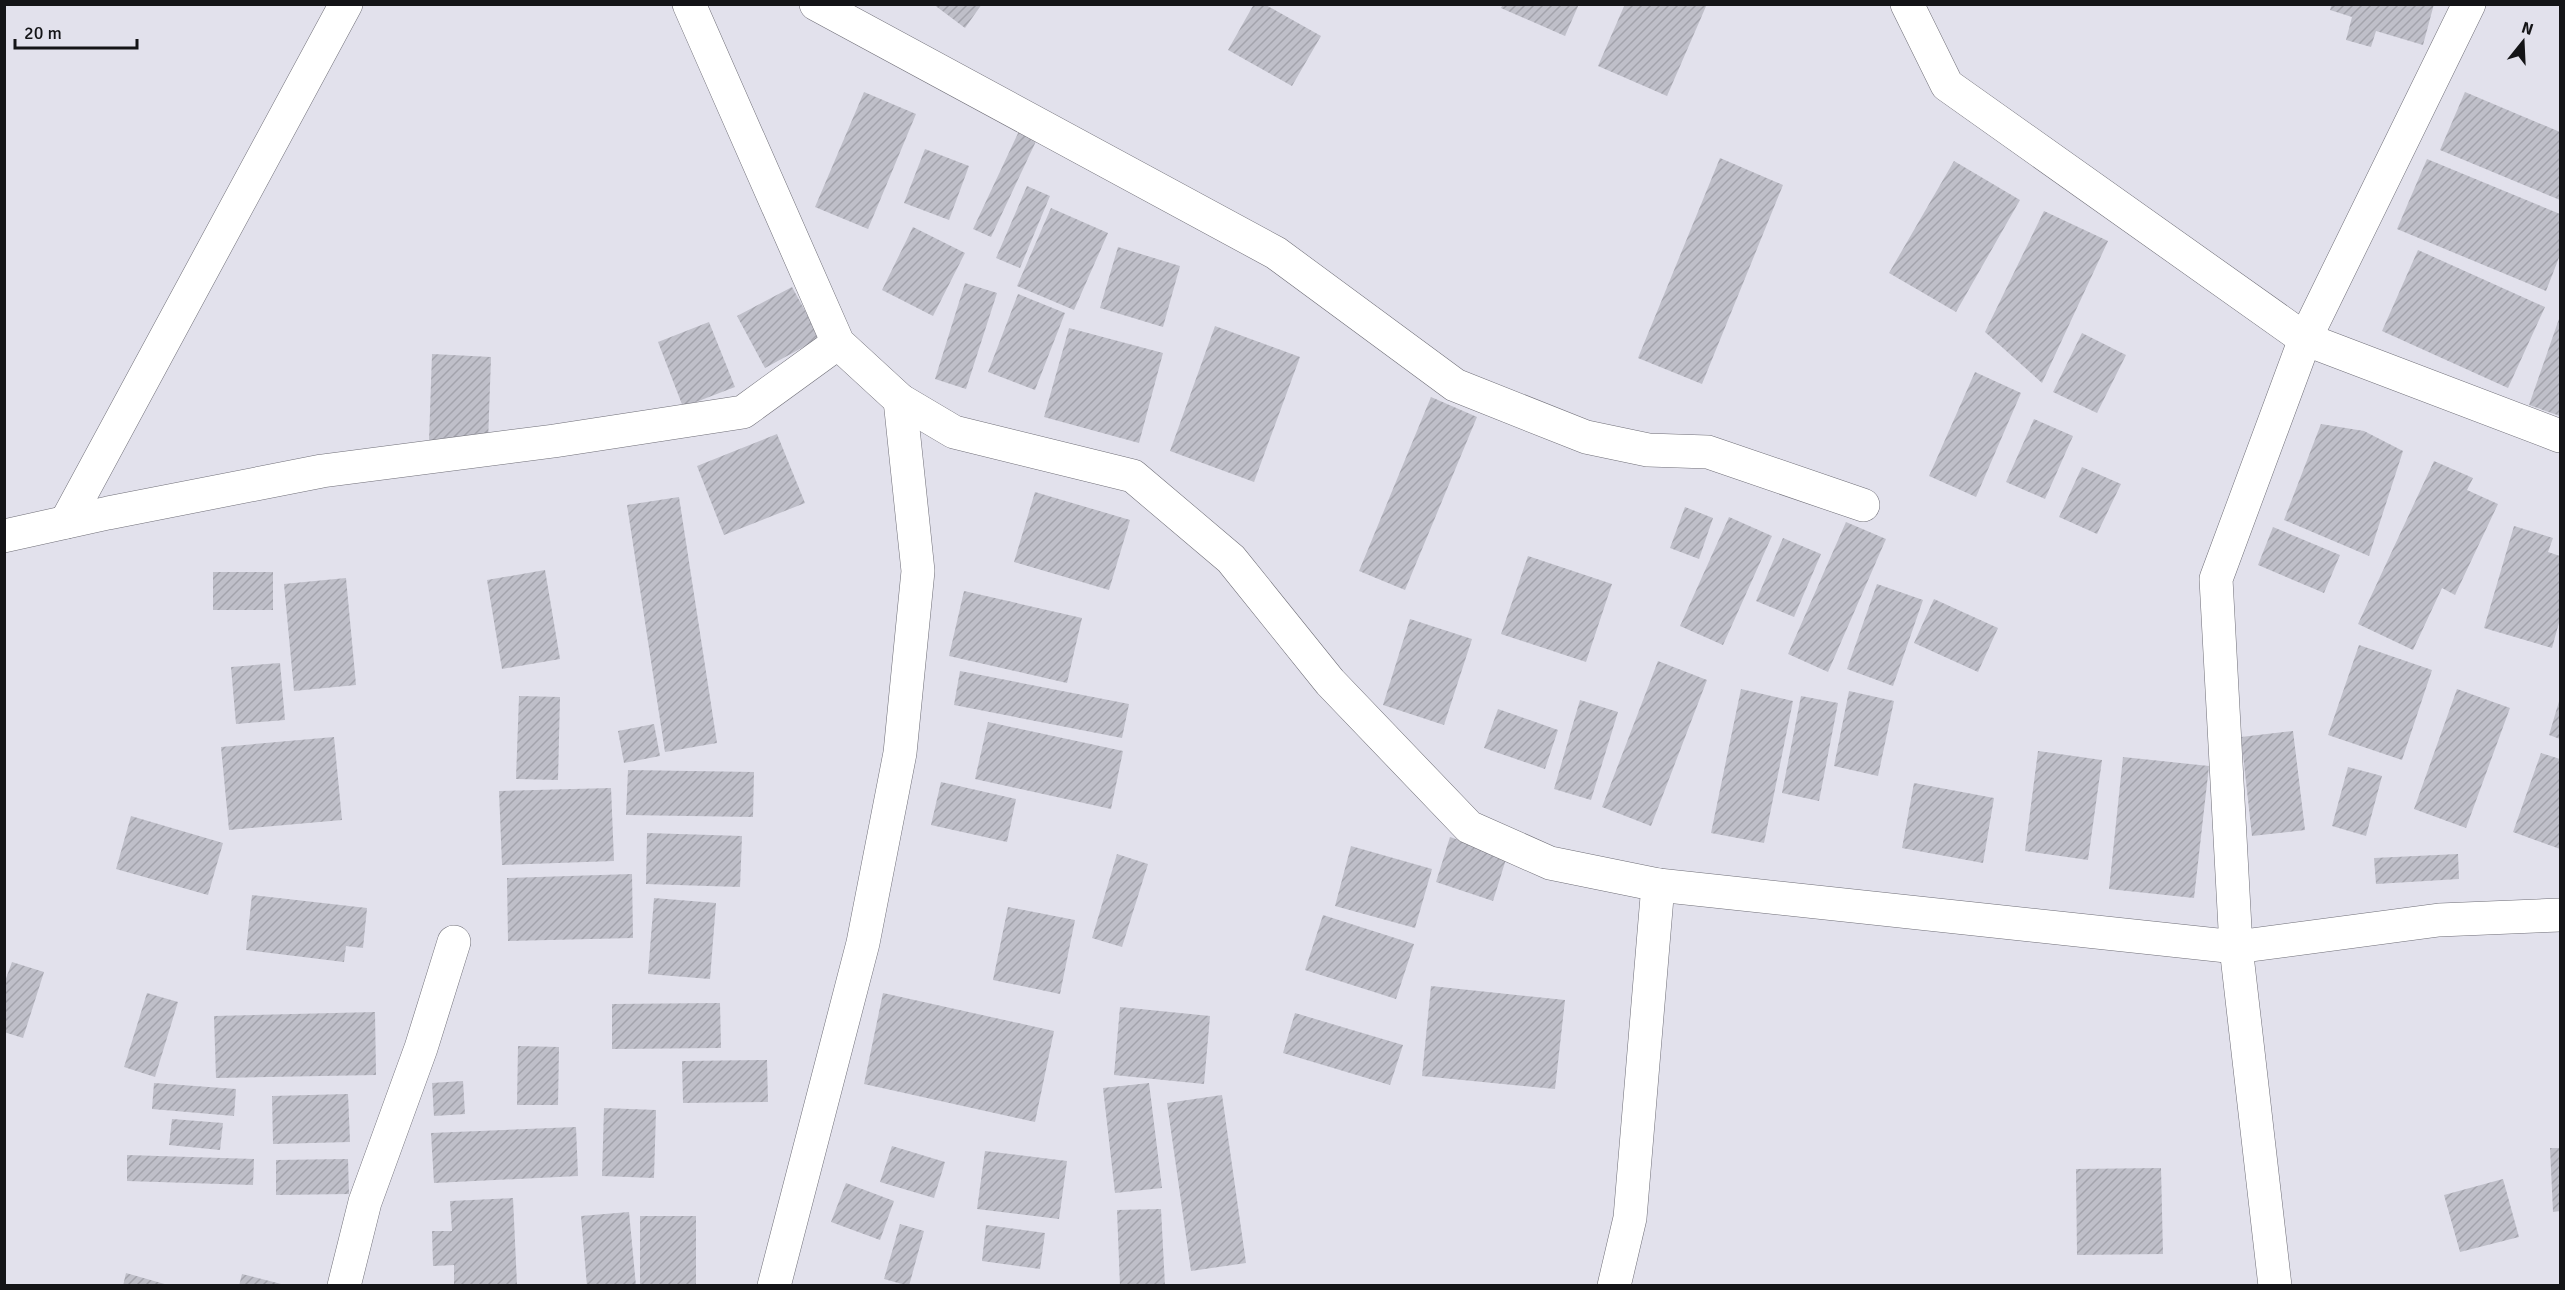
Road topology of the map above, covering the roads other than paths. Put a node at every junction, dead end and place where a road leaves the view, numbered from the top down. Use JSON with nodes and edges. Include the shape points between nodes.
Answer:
{"nodes":[{"id":1,"x":346,"y":4,"type":"edge"},
{"id":2,"x":689,"y":4,"type":"edge"},
{"id":3,"x":816,"y":4,"type":"edge"},
{"id":4,"x":1907,"y":4,"type":"edge"},
{"id":5,"x":2469,"y":4,"type":"edge"},
{"id":6,"x":2305,"y":339,"type":"junction"},
{"id":7,"x":838,"y":343,"type":"junction"},
{"id":8,"x":900,"y":400,"type":"junction"},
{"id":9,"x":2560,"y":436,"type":"edge"},
{"id":10,"x":1863,"y":505,"type":"dead end"},
{"id":11,"x":66,"y":522,"type":"junction"},
{"id":12,"x":4,"y":536,"type":"edge"},
{"id":13,"x":1658,"y":885,"type":"junction"},
{"id":14,"x":2560,"y":915,"type":"edge"},
{"id":15,"x":454,"y":942,"type":"dead end"},
{"id":16,"x":2236,"y":947,"type":"junction"},
{"id":17,"x":344,"y":1286,"type":"edge"},
{"id":18,"x":774,"y":1286,"type":"edge"},
{"id":19,"x":1614,"y":1286,"type":"edge"},
{"id":20,"x":2275,"y":1286,"type":"edge"}],
"edges":[{"from":1,"to":11,"type":"street"},
{"from":2,"to":7,"type":"street"},
{"from":3,"to":10,"type":"street","via":[[1276,253],[1455,385],[1586,437],[1648,450],[1708,452]]},
{"from":4,"to":6,"type":"street","via":[[1947,85]]},
{"from":5,"to":6,"type":"street"},
{"from":6,"to":9,"type":"street"},
{"from":6,"to":16,"type":"street","via":[[2216,579]]},
{"from":7,"to":8,"type":"street"},
{"from":7,"to":11,"type":"street","via":[[743,412],[322,471]]},
{"from":8,"to":13,"type":"street","via":[[954,432],[1133,476],[1231,559],[1330,682],[1469,827],[1550,863]]},
{"from":8,"to":18,"type":"street","via":[[918,571],[900,753],[863,943]]},
{"from":11,"to":12,"type":"street"},
{"from":13,"to":16,"type":"street"},
{"from":13,"to":19,"type":"street","via":[[1630,1218]]},
{"from":14,"to":16,"type":"street","via":[[2439,920]]},
{"from":15,"to":17,"type":"street","via":[[421,1048],[365,1202]]},
{"from":16,"to":20,"type":"street"}]}
